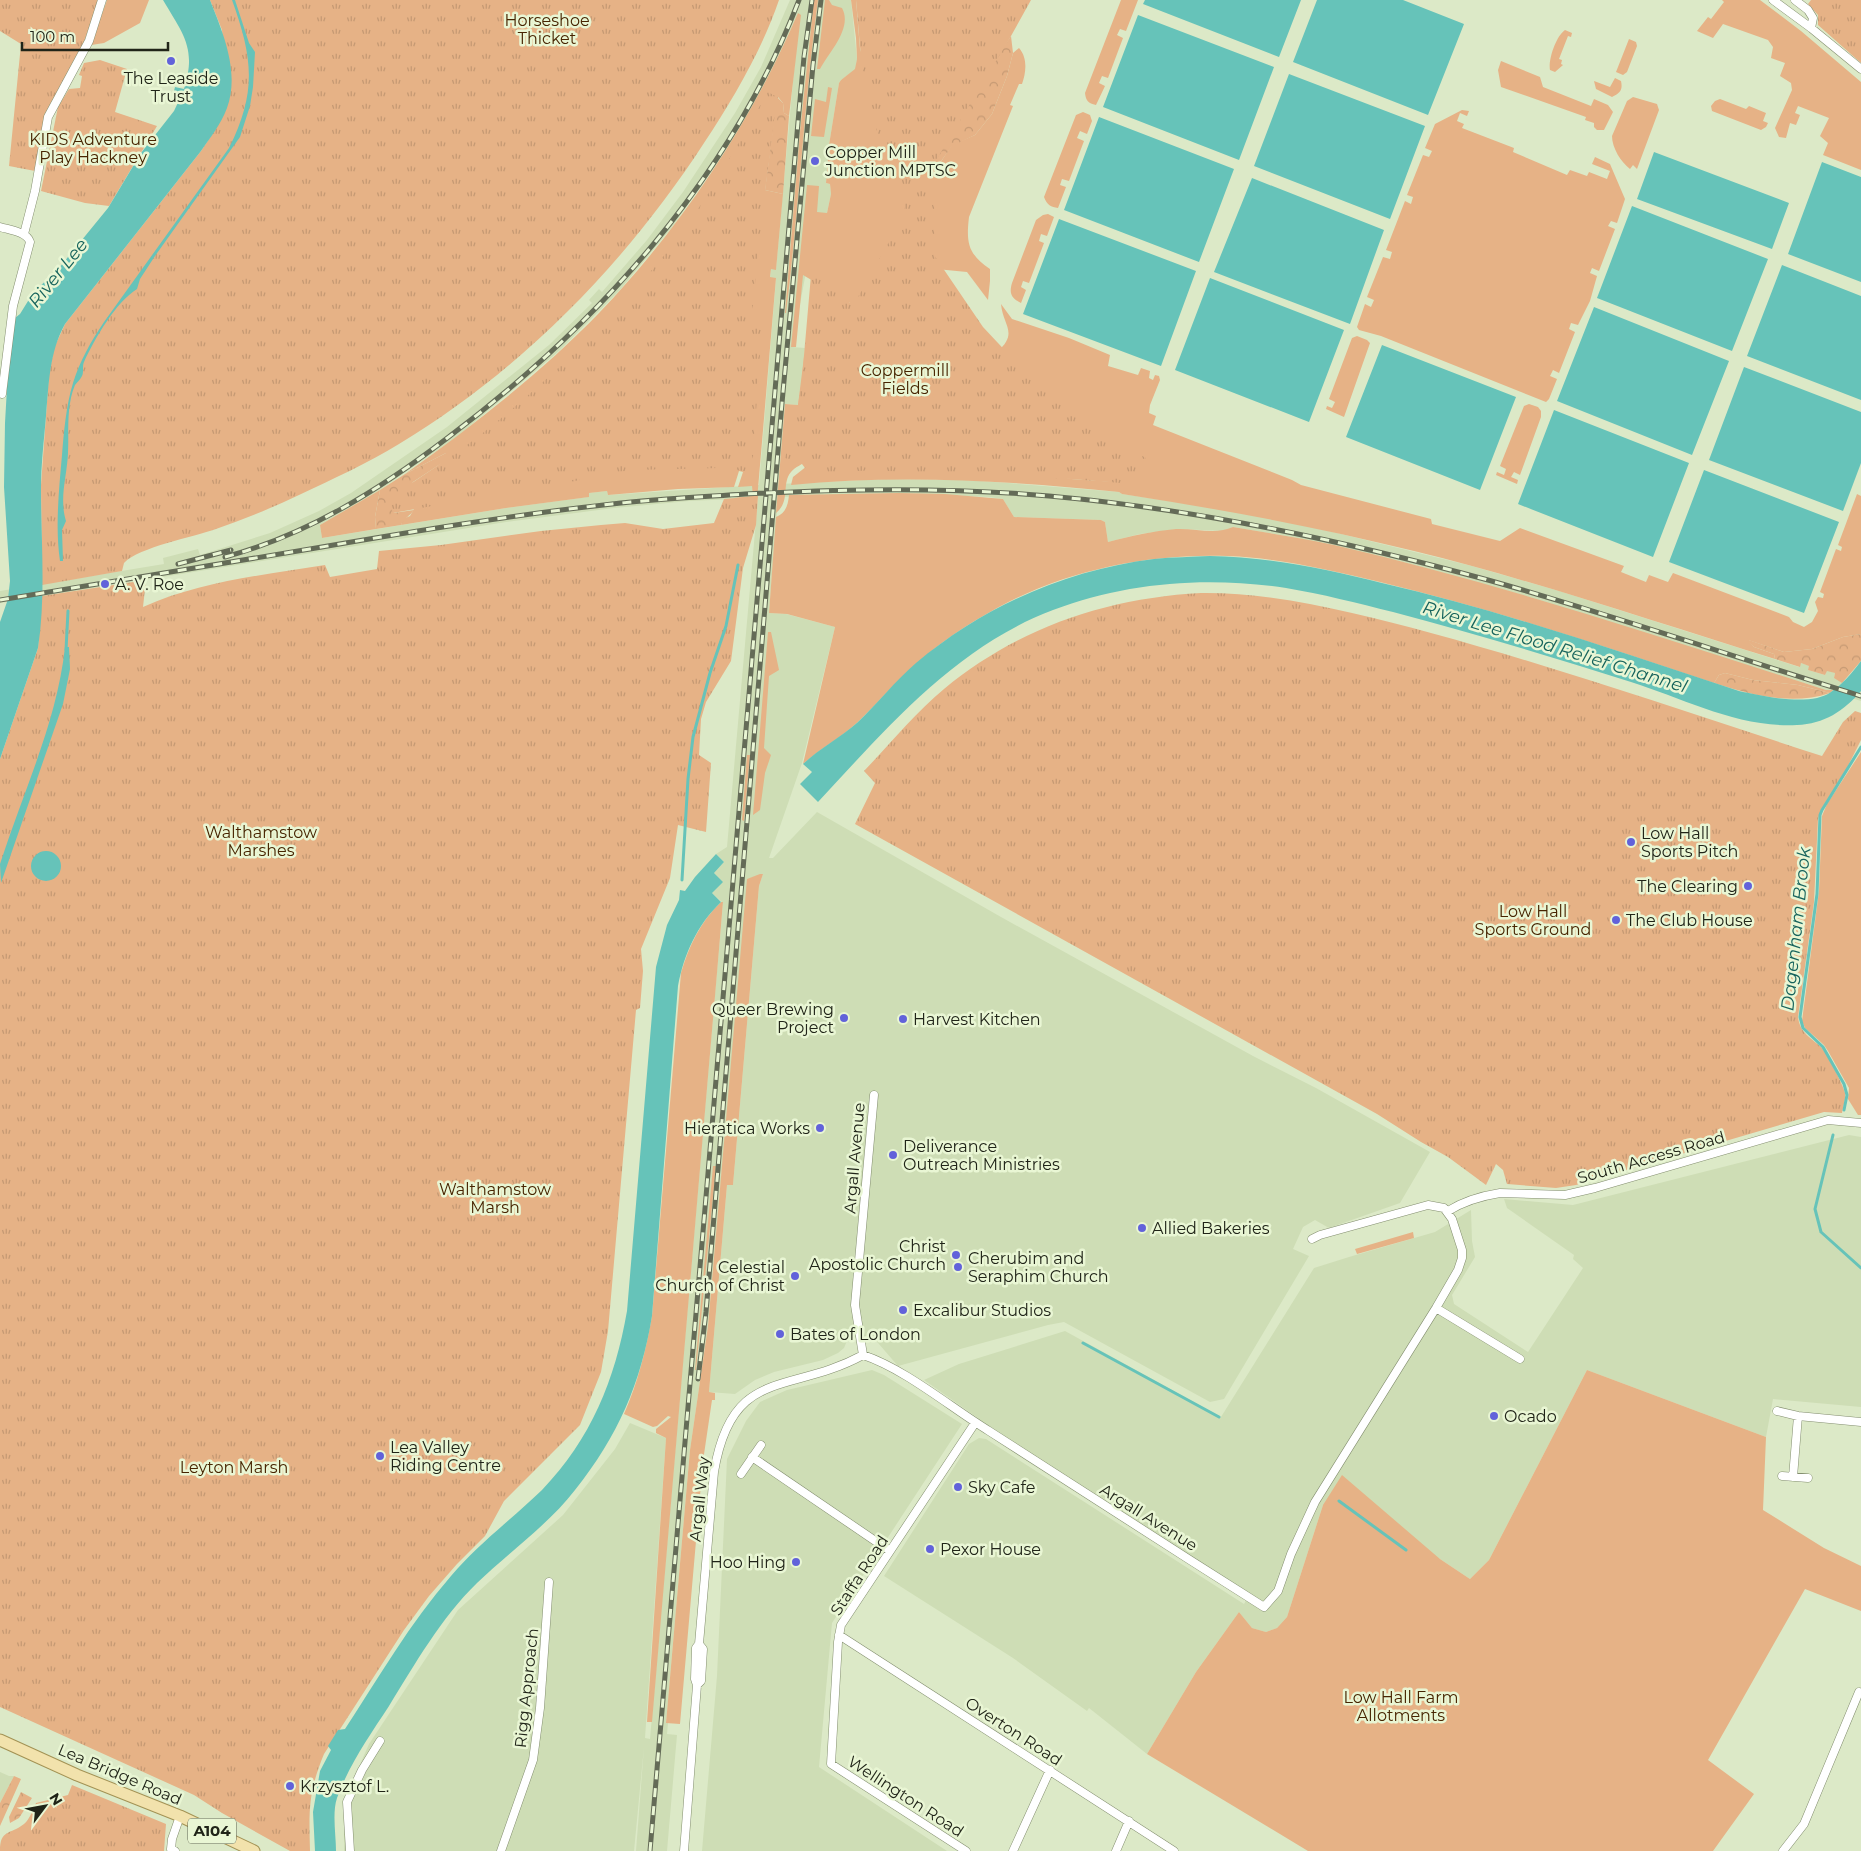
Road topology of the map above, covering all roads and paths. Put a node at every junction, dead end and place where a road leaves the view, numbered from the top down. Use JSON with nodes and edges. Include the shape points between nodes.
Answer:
{"nodes":[{"id":1,"x":102,"y":0,"type":"edge"},
{"id":2,"x":1773,"y":0,"type":"edge"},
{"id":3,"x":1795,"y":0,"type":"edge"},
{"id":4,"x":1811,"y":28,"type":"junction"},
{"id":5,"x":1861,"y":69,"type":"edge"},
{"id":6,"x":0,"y":227,"type":"edge"},
{"id":7,"x":24,"y":234,"type":"junction"},
{"id":8,"x":2,"y":394,"type":"dead end"},
{"id":9,"x":874,"y":1095,"type":"dead end"},
{"id":10,"x":1861,"y":1122,"type":"edge"},
{"id":11,"x":1448,"y":1212,"type":"junction"},
{"id":12,"x":1312,"y":1239,"type":"dead end"},
{"id":13,"x":1436,"y":1308,"type":"junction"},
{"id":14,"x":863,"y":1355,"type":"junction"},
{"id":15,"x":1520,"y":1359,"type":"dead end"},
{"id":16,"x":1777,"y":1411,"type":"dead end"},
{"id":17,"x":1798,"y":1416,"type":"junction"},
{"id":18,"x":1861,"y":1422,"type":"edge"},
{"id":19,"x":975,"y":1423,"type":"junction"},
{"id":20,"x":761,"y":1445,"type":"dead end"},
{"id":21,"x":752,"y":1457,"type":"junction"},
{"id":22,"x":740,"y":1474,"type":"dead end"},
{"id":23,"x":1782,"y":1476,"type":"dead end"},
{"id":24,"x":1793,"y":1477,"type":"junction"},
{"id":25,"x":1808,"y":1478,"type":"dead end"},
{"id":26,"x":890,"y":1551,"type":"junction"},
{"id":27,"x":549,"y":1582,"type":"dead end"},
{"id":28,"x":839,"y":1635,"type":"junction"},
{"id":29,"x":1860,"y":1692,"type":"dead end"},
{"id":30,"x":0,"y":1740,"type":"edge"},
{"id":31,"x":380,"y":1741,"type":"dead end"},
{"id":32,"x":830,"y":1764,"type":"joint"},
{"id":33,"x":1050,"y":1770,"type":"junction"},
{"id":34,"x":180,"y":1816,"type":"junction"},
{"id":35,"x":1130,"y":1822,"type":"junction"},
{"id":36,"x":175,"y":1851,"type":"edge"},
{"id":37,"x":254,"y":1851,"type":"edge"},
{"id":38,"x":350,"y":1851,"type":"edge"},
{"id":39,"x":501,"y":1851,"type":"edge"},
{"id":40,"x":684,"y":1851,"type":"edge"},
{"id":41,"x":966,"y":1851,"type":"edge"},
{"id":42,"x":1013,"y":1851,"type":"edge"},
{"id":43,"x":1116,"y":1851,"type":"edge"},
{"id":44,"x":1174,"y":1851,"type":"edge"},
{"id":45,"x":1783,"y":1851,"type":"edge"}],
"edges":[{"from":1,"to":7,"type":"street","via":[[88,41],[48,117]]},
{"from":2,"to":4,"type":"street"},
{"from":3,"to":4,"type":"street","via":[[1813,18]]},
{"from":4,"to":5,"type":"street"},
{"from":6,"to":7,"type":"street"},
{"from":7,"to":8,"type":"street","via":[[30,242],[14,306]]},
{"from":9,"to":14,"type":"street","name":"Argall Avenue","via":[[855,1305]]},
{"from":10,"to":11,"type":"street","name":"South Access Road","via":[[1828,1120],[1595,1188],[1565,1195],[1500,1193],[1468,1200]]},
{"from":11,"to":12,"type":"street","via":[[1444,1208],[1422,1206]]},
{"from":11,"to":13,"type":"street","via":[[1458,1235],[1462,1258]]},
{"from":13,"to":15,"type":"street"},
{"from":13,"to":19,"type":"street","name":"Argall Avenue","via":[[1315,1502],[1278,1591],[1264,1607]]},
{"from":14,"to":19,"type":"street","name":"Argall Avenue","via":[[879,1360]]},
{"from":14,"to":40,"type":"street","name":"Argall Way","via":[[760,1391],[743,1403],[729,1421],[714,1472],[699,1644],[702,1649],[701,1681],[697,1685]]},
{"from":16,"to":17,"type":"street"},
{"from":17,"to":18,"type":"street"},
{"from":17,"to":24,"type":"street"},
{"from":19,"to":26,"type":"street","name":"Staffa Road"},
{"from":20,"to":21,"type":"street"},
{"from":21,"to":22,"type":"street"},
{"from":21,"to":26,"type":"street"},
{"from":23,"to":24,"type":"street"},
{"from":24,"to":25,"type":"street"},
{"from":26,"to":28,"type":"street","name":"Staffa Road","via":[[841,1626]]},
{"from":27,"to":39,"type":"street","name":"Rigg Approach","via":[[542,1690],[533,1760]]},
{"from":28,"to":32,"type":"street","name":"Staffa Road"},
{"from":28,"to":33,"type":"street","name":"Overton Road"},
{"from":29,"to":45,"type":"street","via":[[1804,1824]]},
{"from":30,"to":34,"type":"main road","name":"Lea Bridge Road","number":"A104"},
{"from":31,"to":38,"type":"street","via":[[347,1802]]},
{"from":32,"to":41,"type":"street","name":"Wellington Road"},
{"from":33,"to":35,"type":"street","name":"Overton Road"},
{"from":33,"to":42,"type":"street"},
{"from":34,"to":36,"type":"street","via":[[172,1839],[171,1849]]},
{"from":34,"to":37,"type":"main road","name":"Lea Bridge Road","number":"A104"},
{"from":35,"to":43,"type":"street"},
{"from":35,"to":44,"type":"street","name":"Overton Road"}]}
